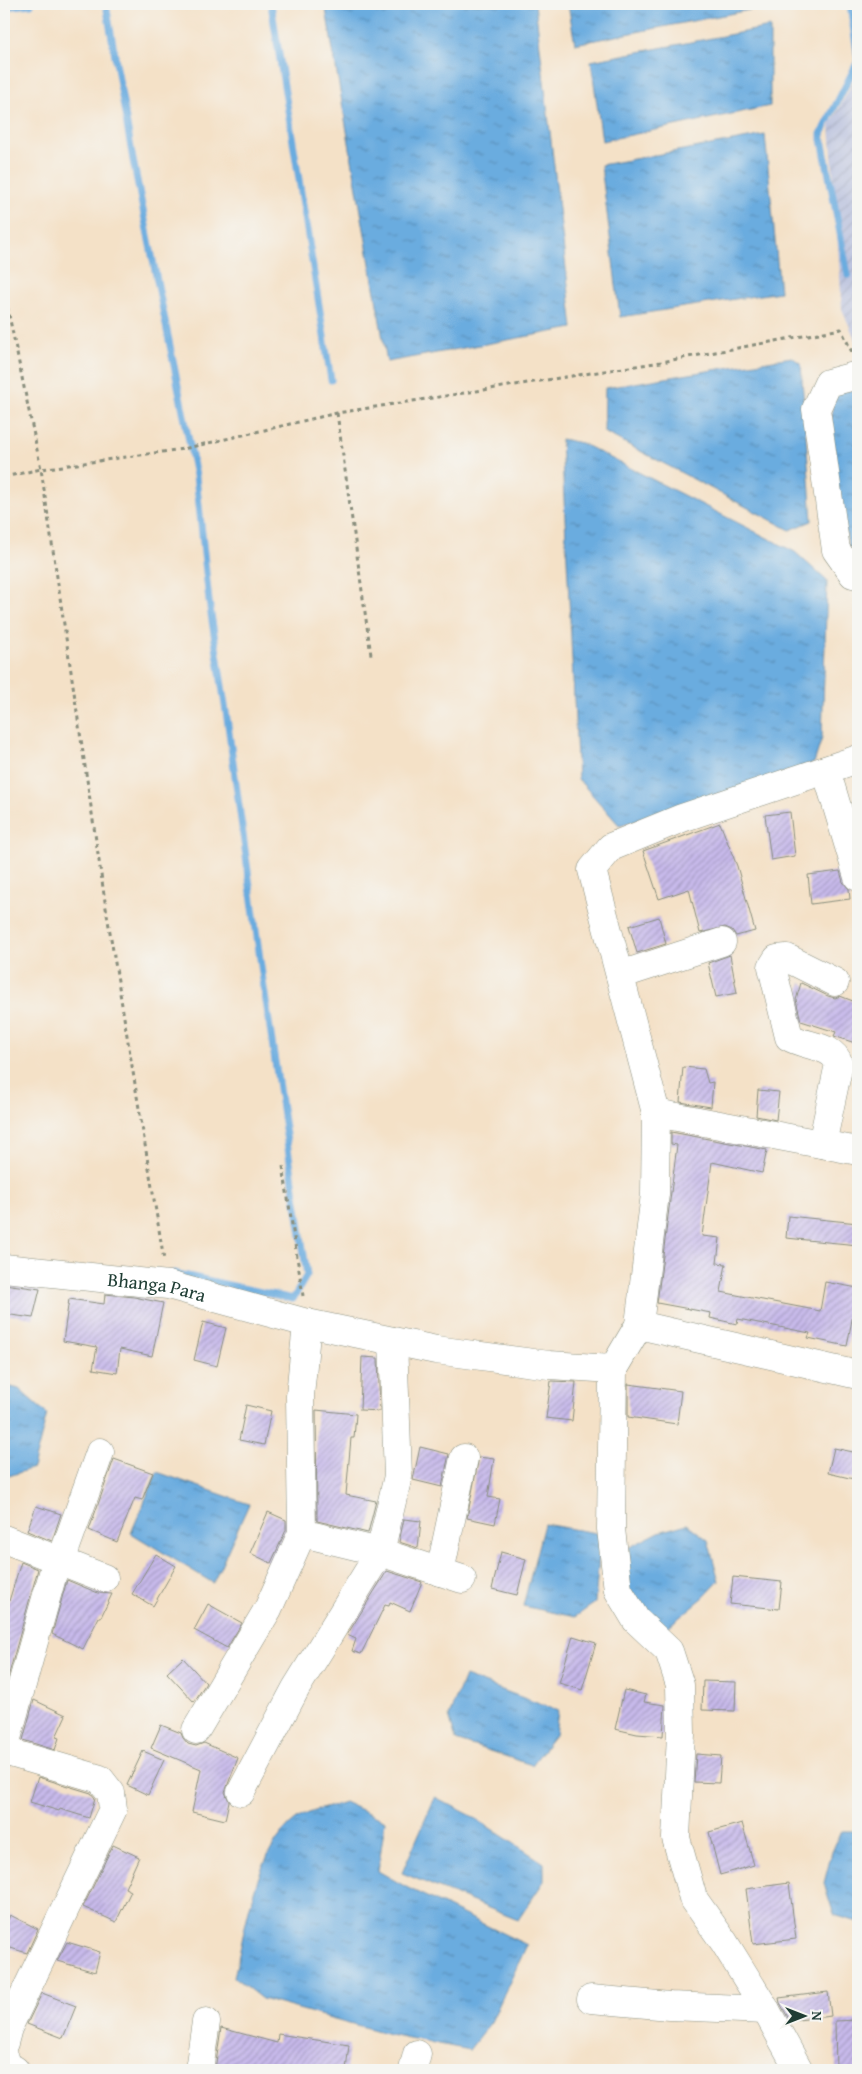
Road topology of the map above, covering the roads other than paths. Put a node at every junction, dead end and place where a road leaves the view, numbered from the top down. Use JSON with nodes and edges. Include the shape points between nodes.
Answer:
{"nodes":[{"id":1,"x":857,"y":367,"type":"edge"},
{"id":2,"x":858,"y":575,"type":"edge"},
{"id":3,"x":858,"y":759,"type":"edge"},
{"id":4,"x":826,"y":770,"type":"junction"},
{"id":5,"x":858,"y":877,"type":"edge"},
{"id":6,"x":722,"y":942,"type":"dead end"},
{"id":7,"x":620,"y":975,"type":"junction"},
{"id":8,"x":835,"y":982,"type":"dead end"},
{"id":9,"x":656,"y":1113,"type":"junction"},
{"id":10,"x":822,"y":1144,"type":"junction"},
{"id":11,"x":858,"y":1151,"type":"edge"},
{"id":12,"x":4,"y":1268,"type":"edge"},
{"id":13,"x":305,"y":1313,"type":"junction"},
{"id":14,"x":639,"y":1325,"type":"junction"},
{"id":15,"x":393,"y":1341,"type":"junction"},
{"id":16,"x":612,"y":1369,"type":"junction"},
{"id":17,"x":858,"y":1375,"type":"edge"},
{"id":18,"x":100,"y":1452,"type":"dead end"},
{"id":19,"x":464,"y":1458,"type":"dead end"},
{"id":20,"x":302,"y":1533,"type":"junction"},
{"id":21,"x":4,"y":1539,"type":"edge"},
{"id":22,"x":380,"y":1552,"type":"junction"},
{"id":23,"x":59,"y":1560,"type":"junction"},
{"id":24,"x":104,"y":1578,"type":"dead end"},
{"id":25,"x":196,"y":1730,"type":"dead end"},
{"id":26,"x":4,"y":1750,"type":"edge"},
{"id":27,"x":241,"y":1792,"type":"dead end"},
{"id":28,"x":591,"y":1999,"type":"dead end"},
{"id":29,"x":766,"y":2010,"type":"junction"},
{"id":30,"x":206,"y":2022,"type":"dead end"},
{"id":31,"x":4,"y":2043,"type":"edge"},
{"id":32,"x":4,"y":2058,"type":"edge"},
{"id":33,"x":15,"y":2070,"type":"edge"},
{"id":34,"x":199,"y":2070,"type":"edge"},
{"id":35,"x":799,"y":2070,"type":"edge"}],
"edges":[{"from":1,"to":2,"type":"street","via":[[828,383],[816,409],[836,550],[853,574]]},
{"from":3,"to":4,"type":"street"},
{"from":4,"to":5,"type":"street"},
{"from":4,"to":7,"type":"street","via":[[682,818],[611,847],[592,870]]},
{"from":6,"to":7,"type":"street"},
{"from":7,"to":9,"type":"street"},
{"from":8,"to":10,"type":"street","via":[[787,958],[777,959],[772,967],[789,1037],[837,1056],[839,1064]]},
{"from":9,"to":10,"type":"street"},
{"from":9,"to":14,"type":"street","via":[[655,1194]]},
{"from":10,"to":11,"type":"street"},
{"from":12,"to":13,"type":"street","name":"Bhanga Para","via":[[168,1285]]},
{"from":13,"to":15,"type":"street","name":"Bhanga Para"},
{"from":13,"to":20,"type":"street","via":[[300,1396]]},
{"from":14,"to":16,"type":"street"},
{"from":14,"to":17,"type":"street"},
{"from":15,"to":16,"type":"street","name":"Bhanga Para","via":[[549,1365]]},
{"from":15,"to":22,"type":"street","via":[[398,1476]]},
{"from":16,"to":29,"type":"street","via":[[611,1529],[618,1590],[636,1620],[669,1652],[680,1685],[676,1838],[692,1898]]},
{"from":18,"to":23,"type":"street"},
{"from":19,"to":22,"type":"street","via":[[451,1576]]},
{"from":20,"to":22,"type":"street"},
{"from":20,"to":25,"type":"street","via":[[268,1609]]},
{"from":21,"to":23,"type":"street"},
{"from":22,"to":27,"type":"street","via":[[296,1688]]},
{"from":23,"to":24,"type":"street"},
{"from":23,"to":26,"type":"street"},
{"from":26,"to":31,"type":"street","via":[[100,1780],[111,1793],[113,1809],[8,2028]]},
{"from":28,"to":29,"type":"street"},
{"from":29,"to":35,"type":"street"},
{"from":30,"to":34,"type":"street"},
{"from":32,"to":33,"type":"street","via":[[5,2064]]}]}
